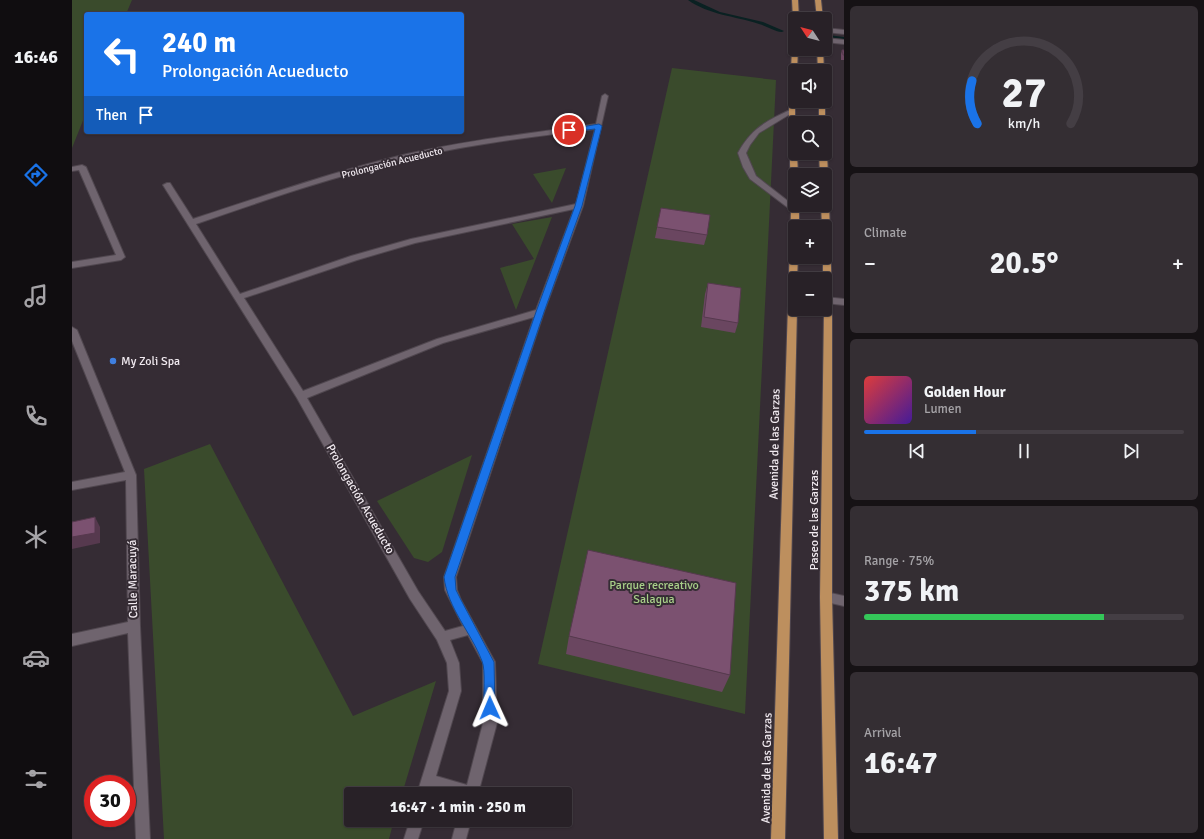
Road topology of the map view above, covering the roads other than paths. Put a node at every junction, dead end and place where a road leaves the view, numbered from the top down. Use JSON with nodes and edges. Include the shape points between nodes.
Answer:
{"nodes":[{"id":1,"x":795,"y":0,"type":"edge"},
{"id":2,"x":818,"y":0,"type":"edge"},
{"id":3,"x":796,"y":12,"type":"edge"},
{"id":4,"x":819,"y":12,"type":"edge"},
{"id":5,"x":832,"y":31,"type":"edge"},
{"id":6,"x":844,"y":32,"type":"edge"},
{"id":7,"x":832,"y":41,"type":"edge"},
{"id":8,"x":844,"y":42,"type":"edge"},
{"id":9,"x":795,"y":56,"type":"edge"},
{"id":10,"x":605,"y":96,"type":"dead end"},
{"id":11,"x":792,"y":111,"type":"junction"},
{"id":12,"x":599,"y":126,"type":"junction"},
{"id":13,"x":794,"y":168,"type":"edge"},
{"id":14,"x":72,"y":169,"type":"edge"},
{"id":15,"x":167,"y":186,"type":"dead end"},
{"id":16,"x":788,"y":205,"type":"edge"},
{"id":17,"x":579,"y":206,"type":"junction"},
{"id":18,"x":795,"y":212,"type":"edge"},
{"id":19,"x":825,"y":212,"type":"edge"},
{"id":20,"x":190,"y":223,"type":"junction"},
{"id":21,"x":72,"y":265,"type":"edge"},
{"id":22,"x":794,"y":272,"type":"edge"},
{"id":23,"x":826,"y":272,"type":"edge"},
{"id":24,"x":239,"y":297,"type":"junction"},
{"id":25,"x":832,"y":301,"type":"edge"},
{"id":26,"x":844,"y":302,"type":"edge"},
{"id":27,"x":540,"y":312,"type":"junction"},
{"id":28,"x":793,"y":316,"type":"edge"},
{"id":29,"x":827,"y":316,"type":"edge"},
{"id":30,"x":72,"y":330,"type":"edge"},
{"id":31,"x":76,"y":349,"type":"edge"},
{"id":32,"x":301,"y":396,"type":"junction"},
{"id":33,"x":131,"y":475,"type":"junction"},
{"id":34,"x":72,"y":486,"type":"edge"},
{"id":35,"x":826,"y":597,"type":"junction"},
{"id":36,"x":844,"y":601,"type":"edge"},
{"id":37,"x":134,"y":626,"type":"junction"},
{"id":38,"x":470,"y":629,"type":"junction"},
{"id":39,"x":442,"y":637,"type":"junction"},
{"id":40,"x":72,"y":640,"type":"edge"},
{"id":41,"x":426,"y":787,"type":"edge"},
{"id":42,"x":473,"y":787,"type":"edge"},
{"id":43,"x":415,"y":827,"type":"edge"},
{"id":44,"x":462,"y":827,"type":"edge"},
{"id":45,"x":143,"y":839,"type":"edge"},
{"id":46,"x":411,"y":839,"type":"edge"},
{"id":47,"x":459,"y":839,"type":"edge"},
{"id":48,"x":778,"y":839,"type":"edge"},
{"id":49,"x":831,"y":839,"type":"edge"}],
"edges":[{"from":1,"to":3,"type":"main road"},
{"from":2,"to":4,"type":"main road"},
{"from":5,"to":6,"type":"street"},
{"from":7,"to":8,"type":"street"},
{"from":9,"to":11,"type":"main road","name":"Avenida de las Garzas"},
{"from":10,"to":12,"type":"street"},
{"from":11,"to":13,"type":"main road","name":"Avenida de las Garzas"},
{"from":11,"to":16,"type":"street","via":[[762,126],[748,140],[742,154],[753,177]]},
{"from":12,"to":17,"type":"street"},
{"from":12,"to":20,"type":"street","name":"Prolongación Acueducto","via":[[463,145],[381,163]]},
{"from":14,"to":21,"type":"street","via":[[82,167],[121,257]]},
{"from":15,"to":20,"type":"street","name":"Prolongación Acueducto"},
{"from":17,"to":24,"type":"street","via":[[414,241],[354,258]]},
{"from":17,"to":27,"type":"street"},
{"from":18,"to":22,"type":"main road","name":"Avenida de las Garzas"},
{"from":19,"to":23,"type":"main road","name":"Paseo de las Garzas"},
{"from":20,"to":24,"type":"street","name":"Prolongación Acueducto"},
{"from":24,"to":32,"type":"street","name":"Prolongación Acueducto"},
{"from":25,"to":26,"type":"street"},
{"from":27,"to":32,"type":"street","via":[[440,341]]},
{"from":27,"to":38,"type":"street","via":[[450,577],[451,590]]},
{"from":28,"to":48,"type":"main road","name":"Avenida de las Garzas"},
{"from":29,"to":35,"type":"main road","name":"Paseo de las Garzas"},
{"from":30,"to":31,"type":"street","name":"Calle Maracuyá"},
{"from":31,"to":33,"type":"street","name":"Calle Maracuyá"},
{"from":32,"to":39,"type":"street","name":"Prolongación Acueducto","via":[[410,588]]},
{"from":33,"to":34,"type":"street"},
{"from":33,"to":37,"type":"street","name":"Calle Maracuyá"},
{"from":35,"to":36,"type":"street"},
{"from":35,"to":49,"type":"main road","name":"Paseo de las Garzas"},
{"from":37,"to":40,"type":"street"},
{"from":37,"to":45,"type":"street","name":"Calle Maracuyá"},
{"from":38,"to":39,"type":"street"},
{"from":38,"to":42,"type":"street","via":[[489,662],[490,723]]},
{"from":39,"to":41,"type":"street","name":"Prolongación Acueducto","via":[[453,663],[455,691]]},
{"from":43,"to":46,"type":"street"},
{"from":44,"to":47,"type":"street"}]}
